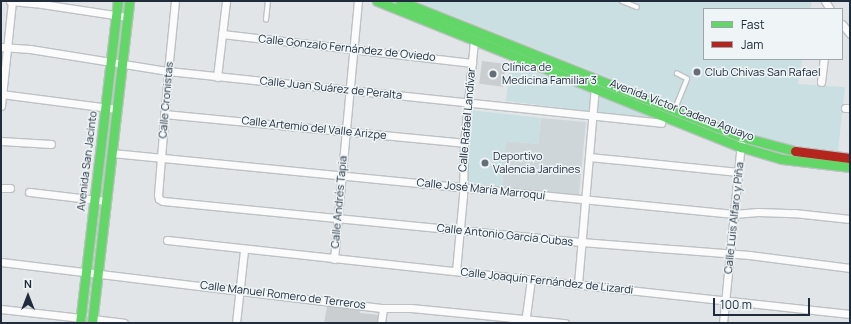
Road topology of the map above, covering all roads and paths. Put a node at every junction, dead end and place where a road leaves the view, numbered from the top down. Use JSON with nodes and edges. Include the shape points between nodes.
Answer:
{"nodes":[{"id":1,"x":11,"y":1,"type":"edge"},
{"id":2,"x":118,"y":1,"type":"edge"},
{"id":3,"x":129,"y":1,"type":"edge"},
{"id":4,"x":176,"y":1,"type":"edge"},
{"id":5,"x":226,"y":1,"type":"edge"},
{"id":6,"x":268,"y":1,"type":"edge"},
{"id":7,"x":358,"y":1,"type":"edge"},
{"id":8,"x":377,"y":1,"type":"edge"},
{"id":9,"x":622,"y":1,"type":"edge"},
{"id":10,"x":399,"y":4,"type":"edge"},
{"id":11,"x":637,"y":7,"type":"dead end"},
{"id":12,"x":116,"y":15,"type":"junction"},
{"id":13,"x":127,"y":17,"type":"junction"},
{"id":14,"x":266,"y":20,"type":"dead end"},
{"id":15,"x":843,"y":25,"type":"edge"},
{"id":16,"x":222,"y":34,"type":"junction"},
{"id":17,"x":850,"y":34,"type":"edge"},
{"id":18,"x":474,"y":40,"type":"junction"},
{"id":19,"x":4,"y":47,"type":"edge"},
{"id":20,"x":354,"y":49,"type":"junction"},
{"id":21,"x":824,"y":60,"type":"edge"},
{"id":22,"x":110,"y":63,"type":"junction"},
{"id":23,"x":472,"y":63,"type":"junction"},
{"id":24,"x":122,"y":65,"type":"junction"},
{"id":25,"x":168,"y":71,"type":"junction"},
{"id":26,"x":677,"y":74,"type":"dead end"},
{"id":27,"x":217,"y":76,"type":"junction"},
{"id":28,"x":596,"y":79,"type":"junction"},
{"id":29,"x":821,"y":82,"type":"dead end"},
{"id":30,"x":595,"y":89,"type":"junction"},
{"id":31,"x":350,"y":90,"type":"junction"},
{"id":32,"x":2,"y":94,"type":"edge"},
{"id":33,"x":468,"y":102,"type":"junction"},
{"id":34,"x":1,"y":106,"type":"edge"},
{"id":35,"x":105,"y":108,"type":"junction"},
{"id":36,"x":117,"y":110,"type":"junction"},
{"id":37,"x":674,"y":110,"type":"junction"},
{"id":38,"x":164,"y":114,"type":"junction"},
{"id":39,"x":592,"y":116,"type":"junction"},
{"id":40,"x":661,"y":123,"type":"dead end"},
{"id":41,"x":346,"y":132,"type":"junction"},
{"id":42,"x":742,"y":137,"type":"junction"},
{"id":43,"x":1,"y":141,"type":"edge"},
{"id":44,"x":464,"y":143,"type":"junction"},
{"id":45,"x":51,"y":144,"type":"dead end"},
{"id":46,"x":741,"y":147,"type":"junction"},
{"id":47,"x":112,"y":153,"type":"junction"},
{"id":48,"x":161,"y":157,"type":"junction"},
{"id":49,"x":589,"y":157,"type":"junction"},
{"id":50,"x":850,"y":158,"type":"edge"},
{"id":51,"x":850,"y":168,"type":"edge"},
{"id":52,"x":738,"y":172,"type":"junction"},
{"id":53,"x":342,"y":174,"type":"junction"},
{"id":54,"x":463,"y":186,"type":"junction"},
{"id":55,"x":1,"y":188,"type":"edge"},
{"id":56,"x":10,"y":188,"type":"dead end"},
{"id":57,"x":29,"y":192,"type":"dead end"},
{"id":58,"x":160,"y":199,"type":"joint"},
{"id":59,"x":95,"y":200,"type":"junction"},
{"id":60,"x":585,"y":200,"type":"junction"},
{"id":61,"x":106,"y":201,"type":"junction"},
{"id":62,"x":734,"y":214,"type":"junction"},
{"id":63,"x":337,"y":217,"type":"junction"},
{"id":64,"x":850,"y":219,"type":"edge"},
{"id":65,"x":460,"y":230,"type":"junction"},
{"id":66,"x":167,"y":240,"type":"dead end"},
{"id":67,"x":581,"y":242,"type":"junction"},
{"id":68,"x":244,"y":250,"type":"junction"},
{"id":69,"x":730,"y":255,"type":"junction"},
{"id":70,"x":334,"y":259,"type":"junction"},
{"id":71,"x":1,"y":262,"type":"edge"},
{"id":72,"x":850,"y":268,"type":"edge"},
{"id":73,"x":86,"y":271,"type":"junction"},
{"id":74,"x":456,"y":271,"type":"junction"},
{"id":75,"x":98,"y":273,"type":"junction"},
{"id":76,"x":531,"y":279,"type":"junction"},
{"id":77,"x":578,"y":284,"type":"junction"},
{"id":78,"x":240,"y":289,"type":"junction"},
{"id":79,"x":725,"y":300,"type":"junction"},
{"id":80,"x":383,"y":308,"type":"junction"},
{"id":81,"x":1,"y":309,"type":"edge"},
{"id":82,"x":850,"y":314,"type":"edge"},
{"id":83,"x":80,"y":320,"type":"edge"},
{"id":84,"x":93,"y":321,"type":"edge"},
{"id":85,"x":526,"y":321,"type":"edge"},
{"id":86,"x":124,"y":323,"type":"edge"},
{"id":87,"x":236,"y":323,"type":"edge"},
{"id":88,"x":381,"y":323,"type":"edge"},
{"id":89,"x":565,"y":323,"type":"edge"},
{"id":90,"x":723,"y":323,"type":"edge"}],
"edges":[{"from":1,"to":12,"type":"street"},
{"from":1,"to":19,"type":"street"},
{"from":2,"to":12,"type":"street","name":"Avenida San Jacinto"},
{"from":3,"to":13,"type":"street"},
{"from":4,"to":25,"type":"street","name":"Calle Cronistas"},
{"from":5,"to":16,"type":"street"},
{"from":6,"to":14,"type":"lane"},
{"from":7,"to":20,"type":"street","name":"Calle Andrés Tapia"},
{"from":8,"to":10,"type":"street","name":"Avenida Víctor Cadena Aguayo"},
{"from":9,"to":11,"type":"lane"},
{"from":10,"to":18,"type":"street","name":"Avenida Víctor Cadena Aguayo"},
{"from":10,"to":28,"type":"street","name":"Avenida Víctor Cadena Aguayo"},
{"from":12,"to":13,"type":"street"},
{"from":12,"to":22,"type":"street","name":"Avenida San Jacinto"},
{"from":13,"to":24,"type":"street"},
{"from":15,"to":17,"type":"street"},
{"from":16,"to":20,"type":"street","name":"Calle Gonzalo Fernández de Oviedo"},
{"from":16,"to":27,"type":"street"},
{"from":18,"to":23,"type":"street","name":"Calle Rafael Landívar"},
{"from":18,"to":30,"type":"street","name":"Avenida Víctor Cadena Aguayo"},
{"from":19,"to":22,"type":"street","name":"Calle Juan Suárez de Peralta"},
{"from":19,"to":32,"type":"street"},
{"from":20,"to":23,"type":"street","name":"Calle Gonzalo Fernández de Oviedo"},
{"from":20,"to":31,"type":"street","name":"Calle Andrés Tapia"},
{"from":21,"to":29,"type":"street"},
{"from":22,"to":24,"type":"street","name":"Calle Juan Suárez de Peralta"},
{"from":22,"to":35,"type":"street","name":"Avenida San Jacinto"},
{"from":23,"to":33,"type":"street","name":"Calle Rafael Landívar"},
{"from":24,"to":25,"type":"street","name":"Calle Juan Suárez de Peralta"},
{"from":24,"to":36,"type":"street"},
{"from":25,"to":27,"type":"street","name":"Calle Juan Suárez de Peralta"},
{"from":25,"to":38,"type":"street","name":"Calle Cronistas"},
{"from":26,"to":37,"type":"lane","via":[[688,79]]},
{"from":27,"to":31,"type":"street","name":"Calle Juan Suárez de Peralta"},
{"from":28,"to":30,"type":"street"},
{"from":28,"to":37,"type":"street","name":"Avenida Víctor Cadena Aguayo"},
{"from":30,"to":39,"type":"street"},
{"from":30,"to":46,"type":"street","name":"Avenida Víctor Cadena Aguayo"},
{"from":31,"to":33,"type":"street","name":"Calle Juan Suárez de Peralta"},
{"from":31,"to":41,"type":"street","name":"Calle Andrés Tapia"},
{"from":32,"to":34,"type":"street"},
{"from":32,"to":35,"type":"street"},
{"from":33,"to":39,"type":"street","name":"Calle Juan Suárez de Peralta"},
{"from":33,"to":44,"type":"street","name":"Calle Rafael Landívar"},
{"from":35,"to":36,"type":"street"},
{"from":35,"to":59,"type":"street","name":"Avenida San Jacinto"},
{"from":36,"to":47,"type":"street"},
{"from":37,"to":42,"type":"street","name":"Avenida Víctor Cadena Aguayo"},
{"from":38,"to":41,"type":"street","name":"Calle Artemio del Valle Arizpe"},
{"from":38,"to":48,"type":"street","name":"Calle Cronistas"},
{"from":39,"to":40,"type":"street","name":"Calle Juan Suárez de Peralta"},
{"from":39,"to":49,"type":"street"},
{"from":41,"to":44,"type":"street","name":"Calle Artemio del Valle Arizpe"},
{"from":41,"to":53,"type":"street","name":"Calle Andrés Tapia"},
{"from":42,"to":46,"type":"street","name":"Calle Luis Alfaro y Piña"},
{"from":42,"to":50,"type":"street","name":"Avenida Víctor Cadena Aguayo","via":[[784,150]]},
{"from":43,"to":45,"type":"street"},
{"from":44,"to":54,"type":"street","name":"Calle Rafael Landívar"},
{"from":46,"to":51,"type":"street","name":"Avenida Víctor Cadena Aguayo","via":[[782,159]]},
{"from":46,"to":52,"type":"street","name":"Calle Luis Alfaro y Piña"},
{"from":47,"to":48,"type":"street","name":"Calle José María Marroquí"},
{"from":47,"to":61,"type":"street"},
{"from":48,"to":53,"type":"street","name":"Calle José María Marroquí"},
{"from":48,"to":58,"type":"street","name":"Calle Cronistas"},
{"from":49,"to":52,"type":"street"},
{"from":49,"to":60,"type":"street"},
{"from":52,"to":62,"type":"street","name":"Calle Luis Alfaro y Piña"},
{"from":53,"to":54,"type":"street","name":"Calle José María Marroquí"},
{"from":53,"to":63,"type":"street","name":"Calle Andrés Tapia"},
{"from":54,"to":60,"type":"street","name":"Calle José María Marroquí"},
{"from":54,"to":65,"type":"street","name":"Calle Rafael Landívar"},
{"from":55,"to":56,"type":"street"},
{"from":57,"to":59,"type":"street"},
{"from":58,"to":63,"type":"street","name":"Calle Antonio García Cubas"},
{"from":59,"to":61,"type":"street"},
{"from":59,"to":73,"type":"street","name":"Avenida San Jacinto"},
{"from":60,"to":62,"type":"street","name":"Calle José María Marroquí"},
{"from":60,"to":67,"type":"street"},
{"from":61,"to":75,"type":"street"},
{"from":62,"to":64,"type":"street","name":"Calle José María Marroquí","via":[[794,213]]},
{"from":62,"to":69,"type":"street","name":"Calle Luis Alfaro y Piña"},
{"from":63,"to":65,"type":"street","name":"Calle Antonio García Cubas"},
{"from":63,"to":70,"type":"street","name":"Calle Andrés Tapia"},
{"from":65,"to":67,"type":"street","name":"Calle Antonio García Cubas"},
{"from":65,"to":74,"type":"street","name":"Calle Rafael Landívar"},
{"from":66,"to":68,"type":"street","name":"Calle Joaquín Fernández de Lizardi"},
{"from":67,"to":69,"type":"street","name":"Calle Antonio García Cubas"},
{"from":67,"to":77,"type":"street"},
{"from":68,"to":70,"type":"street","name":"Calle Joaquín Fernández de Lizardi"},
{"from":68,"to":78,"type":"street"},
{"from":69,"to":72,"type":"street","name":"Calle Antonio García Cubas"},
{"from":69,"to":79,"type":"street","name":"Calle Luis Alfaro y Piña"},
{"from":70,"to":74,"type":"street","name":"Calle Joaquín Fernández de Lizardi"},
{"from":71,"to":73,"type":"street","name":"Calle Manuel Romero de Terreros"},
{"from":73,"to":75,"type":"street","name":"Calle Manuel Romero de Terreros"},
{"from":73,"to":83,"type":"street","name":"Avenida San Jacinto"},
{"from":74,"to":76,"type":"street","name":"Calle Joaquín Fernández de Lizardi"},
{"from":75,"to":78,"type":"street","name":"Calle Manuel Romero de Terreros"},
{"from":75,"to":84,"type":"street"},
{"from":76,"to":77,"type":"street","name":"Calle Joaquín Fernández de Lizardi"},
{"from":76,"to":85,"type":"street"},
{"from":77,"to":79,"type":"street","name":"Calle Joaquín Fernández de Lizardi"},
{"from":78,"to":80,"type":"street","name":"Calle Manuel Romero de Terreros"},
{"from":78,"to":87,"type":"street"},
{"from":79,"to":82,"type":"street","name":"Calle Joaquín Fernández de Lizardi"},
{"from":79,"to":90,"type":"street","name":"Calle Luis Alfaro y Piña"},
{"from":80,"to":85,"type":"street","name":"Calle Manuel Romero de Terreros","via":[[411,308]]},
{"from":80,"to":88,"type":"street"},
{"from":81,"to":83,"type":"street"},
{"from":84,"to":86,"type":"street"},
{"from":85,"to":89,"type":"street","name":"Calle Manuel Romero de Terreros"}]}
